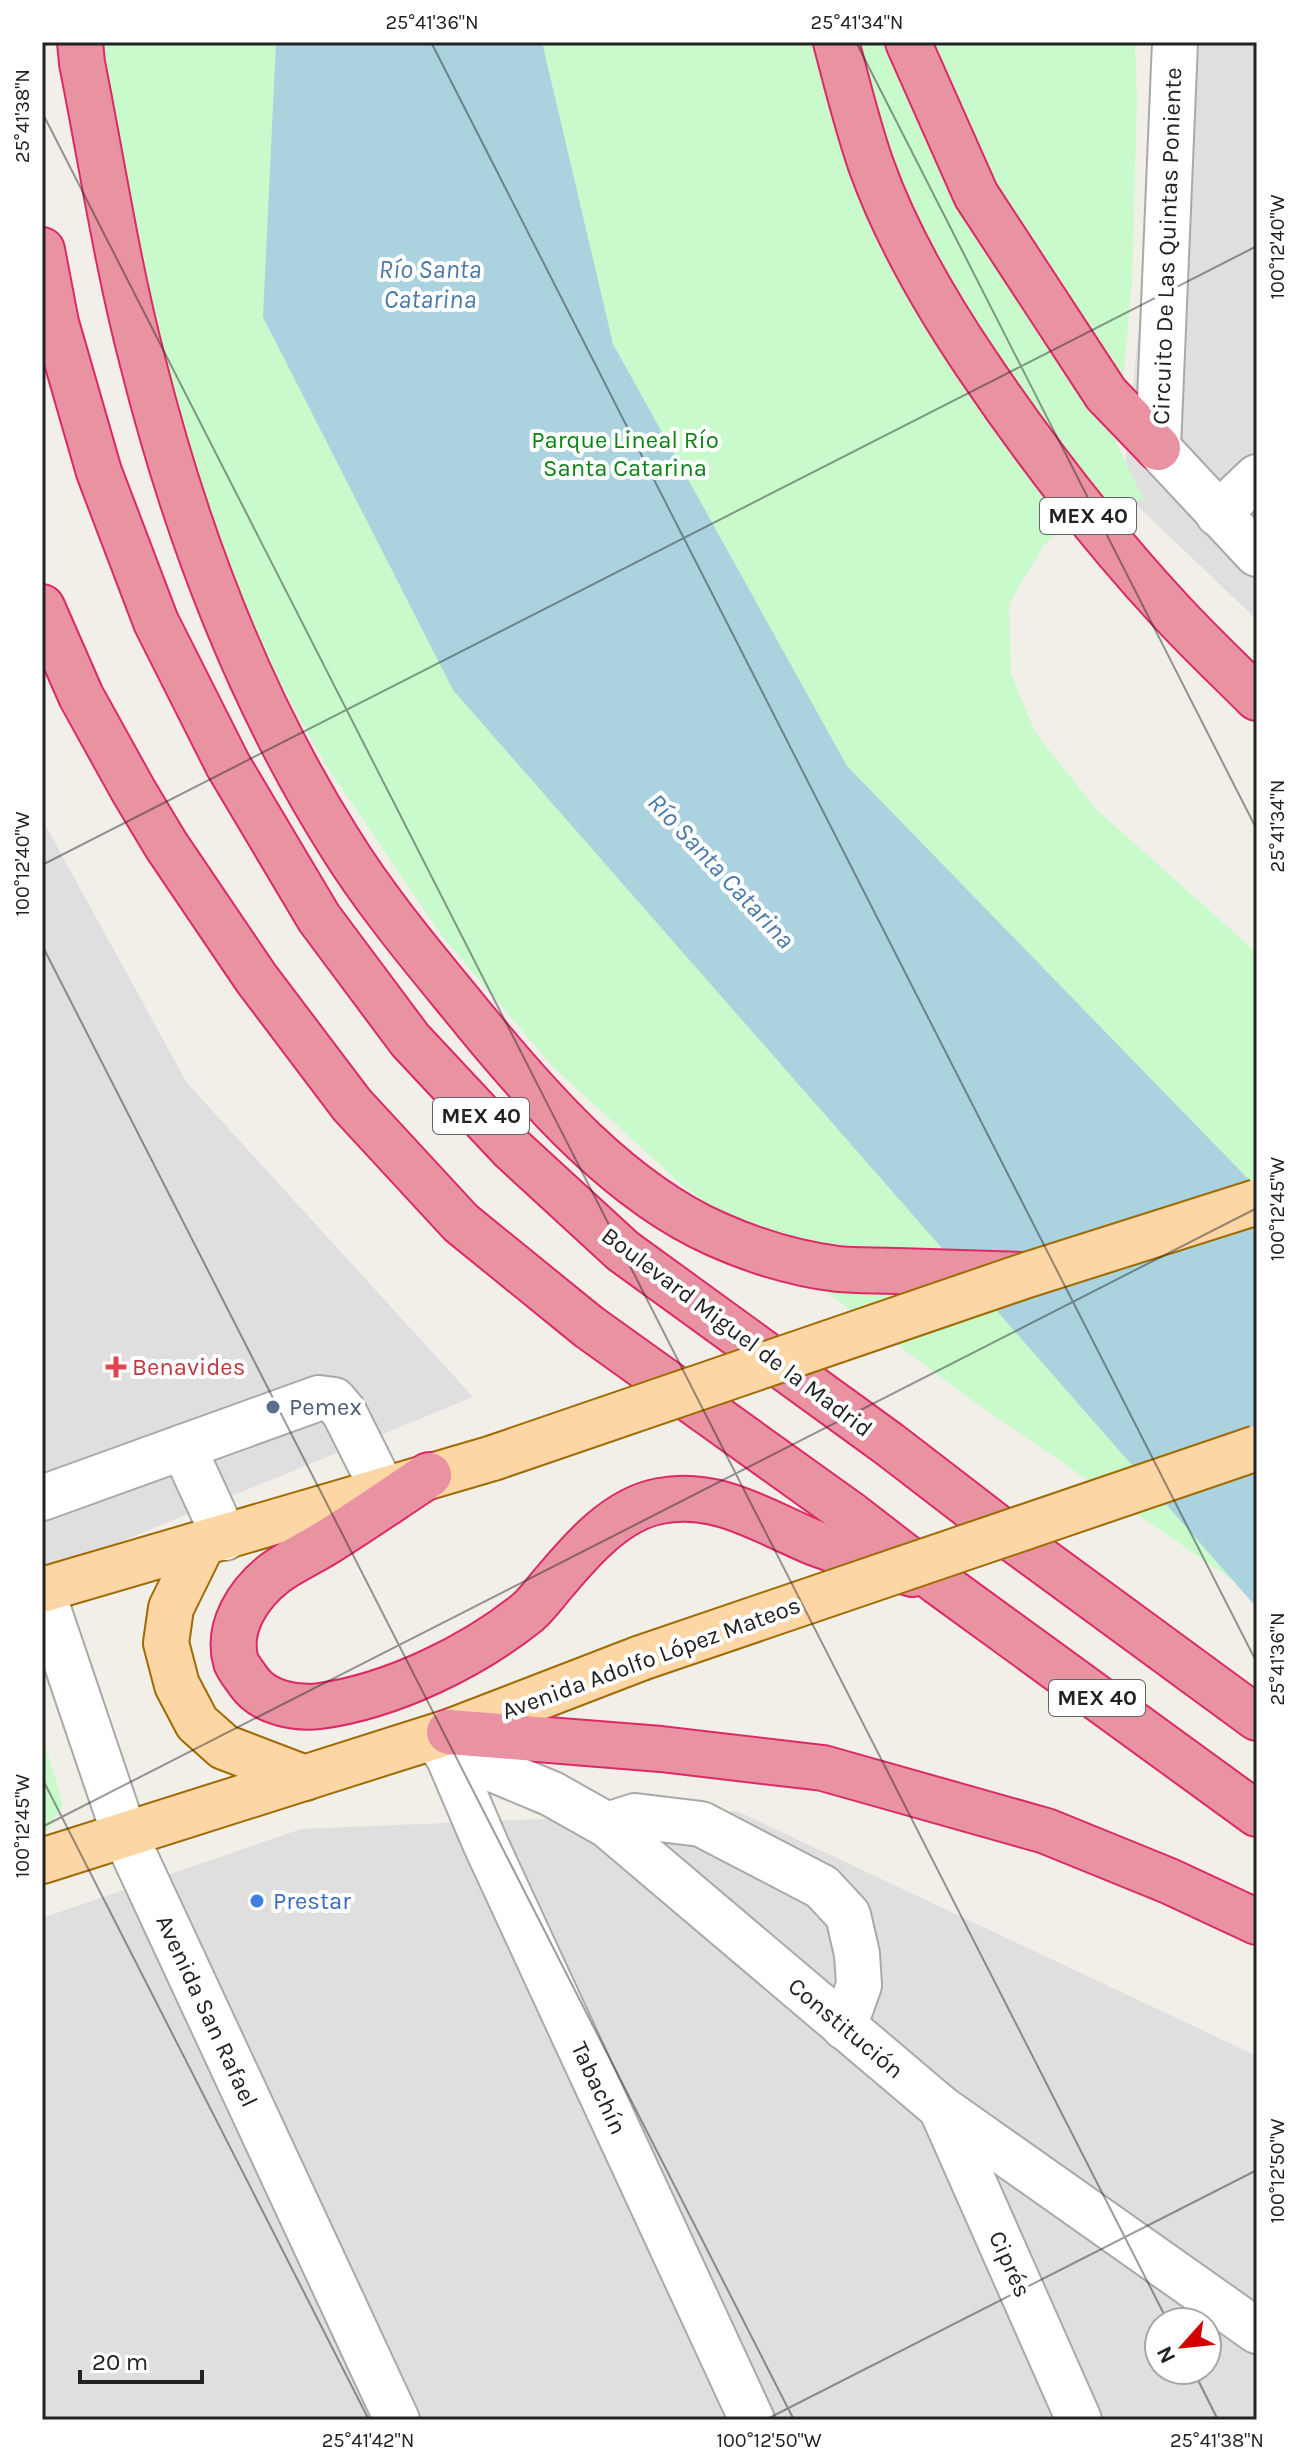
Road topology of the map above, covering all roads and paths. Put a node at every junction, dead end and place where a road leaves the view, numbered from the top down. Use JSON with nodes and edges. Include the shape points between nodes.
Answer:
{"nodes":[{"id":1,"x":80,"y":42,"type":"edge"},
{"id":2,"x":836,"y":42,"type":"edge"},
{"id":3,"x":908,"y":42,"type":"edge"},
{"id":4,"x":1175,"y":42,"type":"edge"},
{"id":5,"x":42,"y":250,"type":"edge"},
{"id":6,"x":1158,"y":448,"type":"junction"},
{"id":7,"x":1257,"y":477,"type":"edge"},
{"id":8,"x":1218,"y":514,"type":"junction"},
{"id":9,"x":1257,"y":554,"type":"edge"},
{"id":10,"x":42,"y":607,"type":"edge"},
{"id":11,"x":1257,"y":698,"type":"edge"},
{"id":12,"x":1257,"y":1202,"type":"edge"},
{"id":13,"x":1027,"y":1275,"type":"junction"},
{"id":14,"x":183,"y":1447,"type":"junction"},
{"id":15,"x":1257,"y":1448,"type":"edge"},
{"id":16,"x":429,"y":1475,"type":"junction"},
{"id":17,"x":383,"y":1490,"type":"junction"},
{"id":18,"x":42,"y":1498,"type":"edge"},
{"id":19,"x":214,"y":1541,"type":"junction"},
{"id":20,"x":938,"y":1582,"type":"junction"},
{"id":21,"x":42,"y":1590,"type":"edge"},
{"id":22,"x":1257,"y":1718,"type":"edge"},
{"id":23,"x":444,"y":1741,"type":"junction"},
{"id":24,"x":305,"y":1778,"type":"junction"},
{"id":25,"x":1257,"y":1814,"type":"edge"},
{"id":26,"x":607,"y":1825,"type":"junction"},
{"id":27,"x":124,"y":1833,"type":"junction"},
{"id":28,"x":42,"y":1861,"type":"edge"},
{"id":29,"x":1257,"y":1922,"type":"edge"},
{"id":30,"x":844,"y":2027,"type":"junction"},
{"id":31,"x":941,"y":2108,"type":"junction"},
{"id":32,"x":1257,"y":2331,"type":"edge"},
{"id":33,"x":397,"y":2420,"type":"edge"},
{"id":34,"x":752,"y":2420,"type":"edge"},
{"id":35,"x":1079,"y":2420,"type":"edge"}],
"edges":[{"from":1,"to":13,"type":"highway","via":[[142,361],[204,564],[256,690],[291,758],[339,842],[403,934],[532,1090],[607,1160],[680,1216],[754,1249],[839,1269]]},
{"from":2,"to":11,"type":"highway","number":"MEX 40","via":[[872,167],[943,314],[1078,504],[1167,608]]},
{"from":3,"to":6,"type":"highway","via":[[976,195],[1106,394]]},
{"from":4,"to":6,"type":"street","name":"Circuito De Las Quintas Poniente"},
{"from":5,"to":22,"type":"highway","name":"Boulevard Miguel de la Madrid","number":"MEX 40","via":[[56,323],[99,472],[156,622],[228,765],[319,918],[410,1040],[512,1149],[623,1251]]},
{"from":6,"to":8,"type":"street","name":"Circuito De Las Quintas Poniente"},
{"from":7,"to":8,"type":"street"},
{"from":8,"to":9,"type":"street","name":"Circuito De Las Quintas Poniente"},
{"from":10,"to":20,"type":"highway","number":"MEX 40","via":[[81,696],[166,845],[256,978],[352,1105],[461,1223],[577,1318]]},
{"from":12,"to":13,"type":"main road","bridge":true},
{"from":13,"to":16,"type":"main road","bridge":true,"via":[[493,1458]]},
{"from":14,"to":17,"type":"street","via":[[319,1398],[334,1400]]},
{"from":14,"to":18,"type":"street"},
{"from":14,"to":19,"type":"street"},
{"from":15,"to":23,"type":"main road","name":"Avenida Adolfo López Mateos","bridge":true,"via":[[641,1658]]},
{"from":16,"to":17,"type":"main road"},
{"from":16,"to":20,"type":"highway","via":[[276,1573],[252,1594],[234,1644],[237,1664],[254,1689],[280,1704],[313,1707],[353,1701],[426,1673],[480,1646],[530,1610],[580,1552],[623,1516],[664,1500],[729,1505],[833,1549]]},
{"from":17,"to":19,"type":"main road"},
{"from":19,"to":21,"type":"main road"},
{"from":19,"to":24,"type":"main road","via":[[171,1608],[166,1643],[177,1685],[197,1723],[224,1747]]},
{"from":20,"to":25,"type":"highway","number":"MEX 40"},
{"from":21,"to":27,"type":"street","name":"Avenida San Rafael"},
{"from":23,"to":24,"type":"main road","name":"Avenida Adolfo López Mateos"},
{"from":23,"to":26,"type":"street","name":"Constitución"},
{"from":23,"to":29,"type":"highway","via":[[661,1749],[823,1768],[1046,1831]]},
{"from":23,"to":34,"type":"street","name":"Tabachín","via":[[486,1845]]},
{"from":24,"to":27,"type":"main road","name":"Avenida Adolfo López Mateos"},
{"from":26,"to":30,"type":"street","name":"Constitución"},
{"from":26,"to":30,"type":"street","via":[[635,1816],[701,1824],[822,1887],[848,1915],[857,1954],[859,1985]]},
{"from":27,"to":28,"type":"main road","name":"Avenida Adolfo López Mateos"},
{"from":27,"to":33,"type":"street","name":"Avenida San Rafael"},
{"from":30,"to":31,"type":"street","name":"Constitución"},
{"from":31,"to":32,"type":"street","name":"Constitución"},
{"from":31,"to":35,"type":"street","name":"Ciprés"}]}
